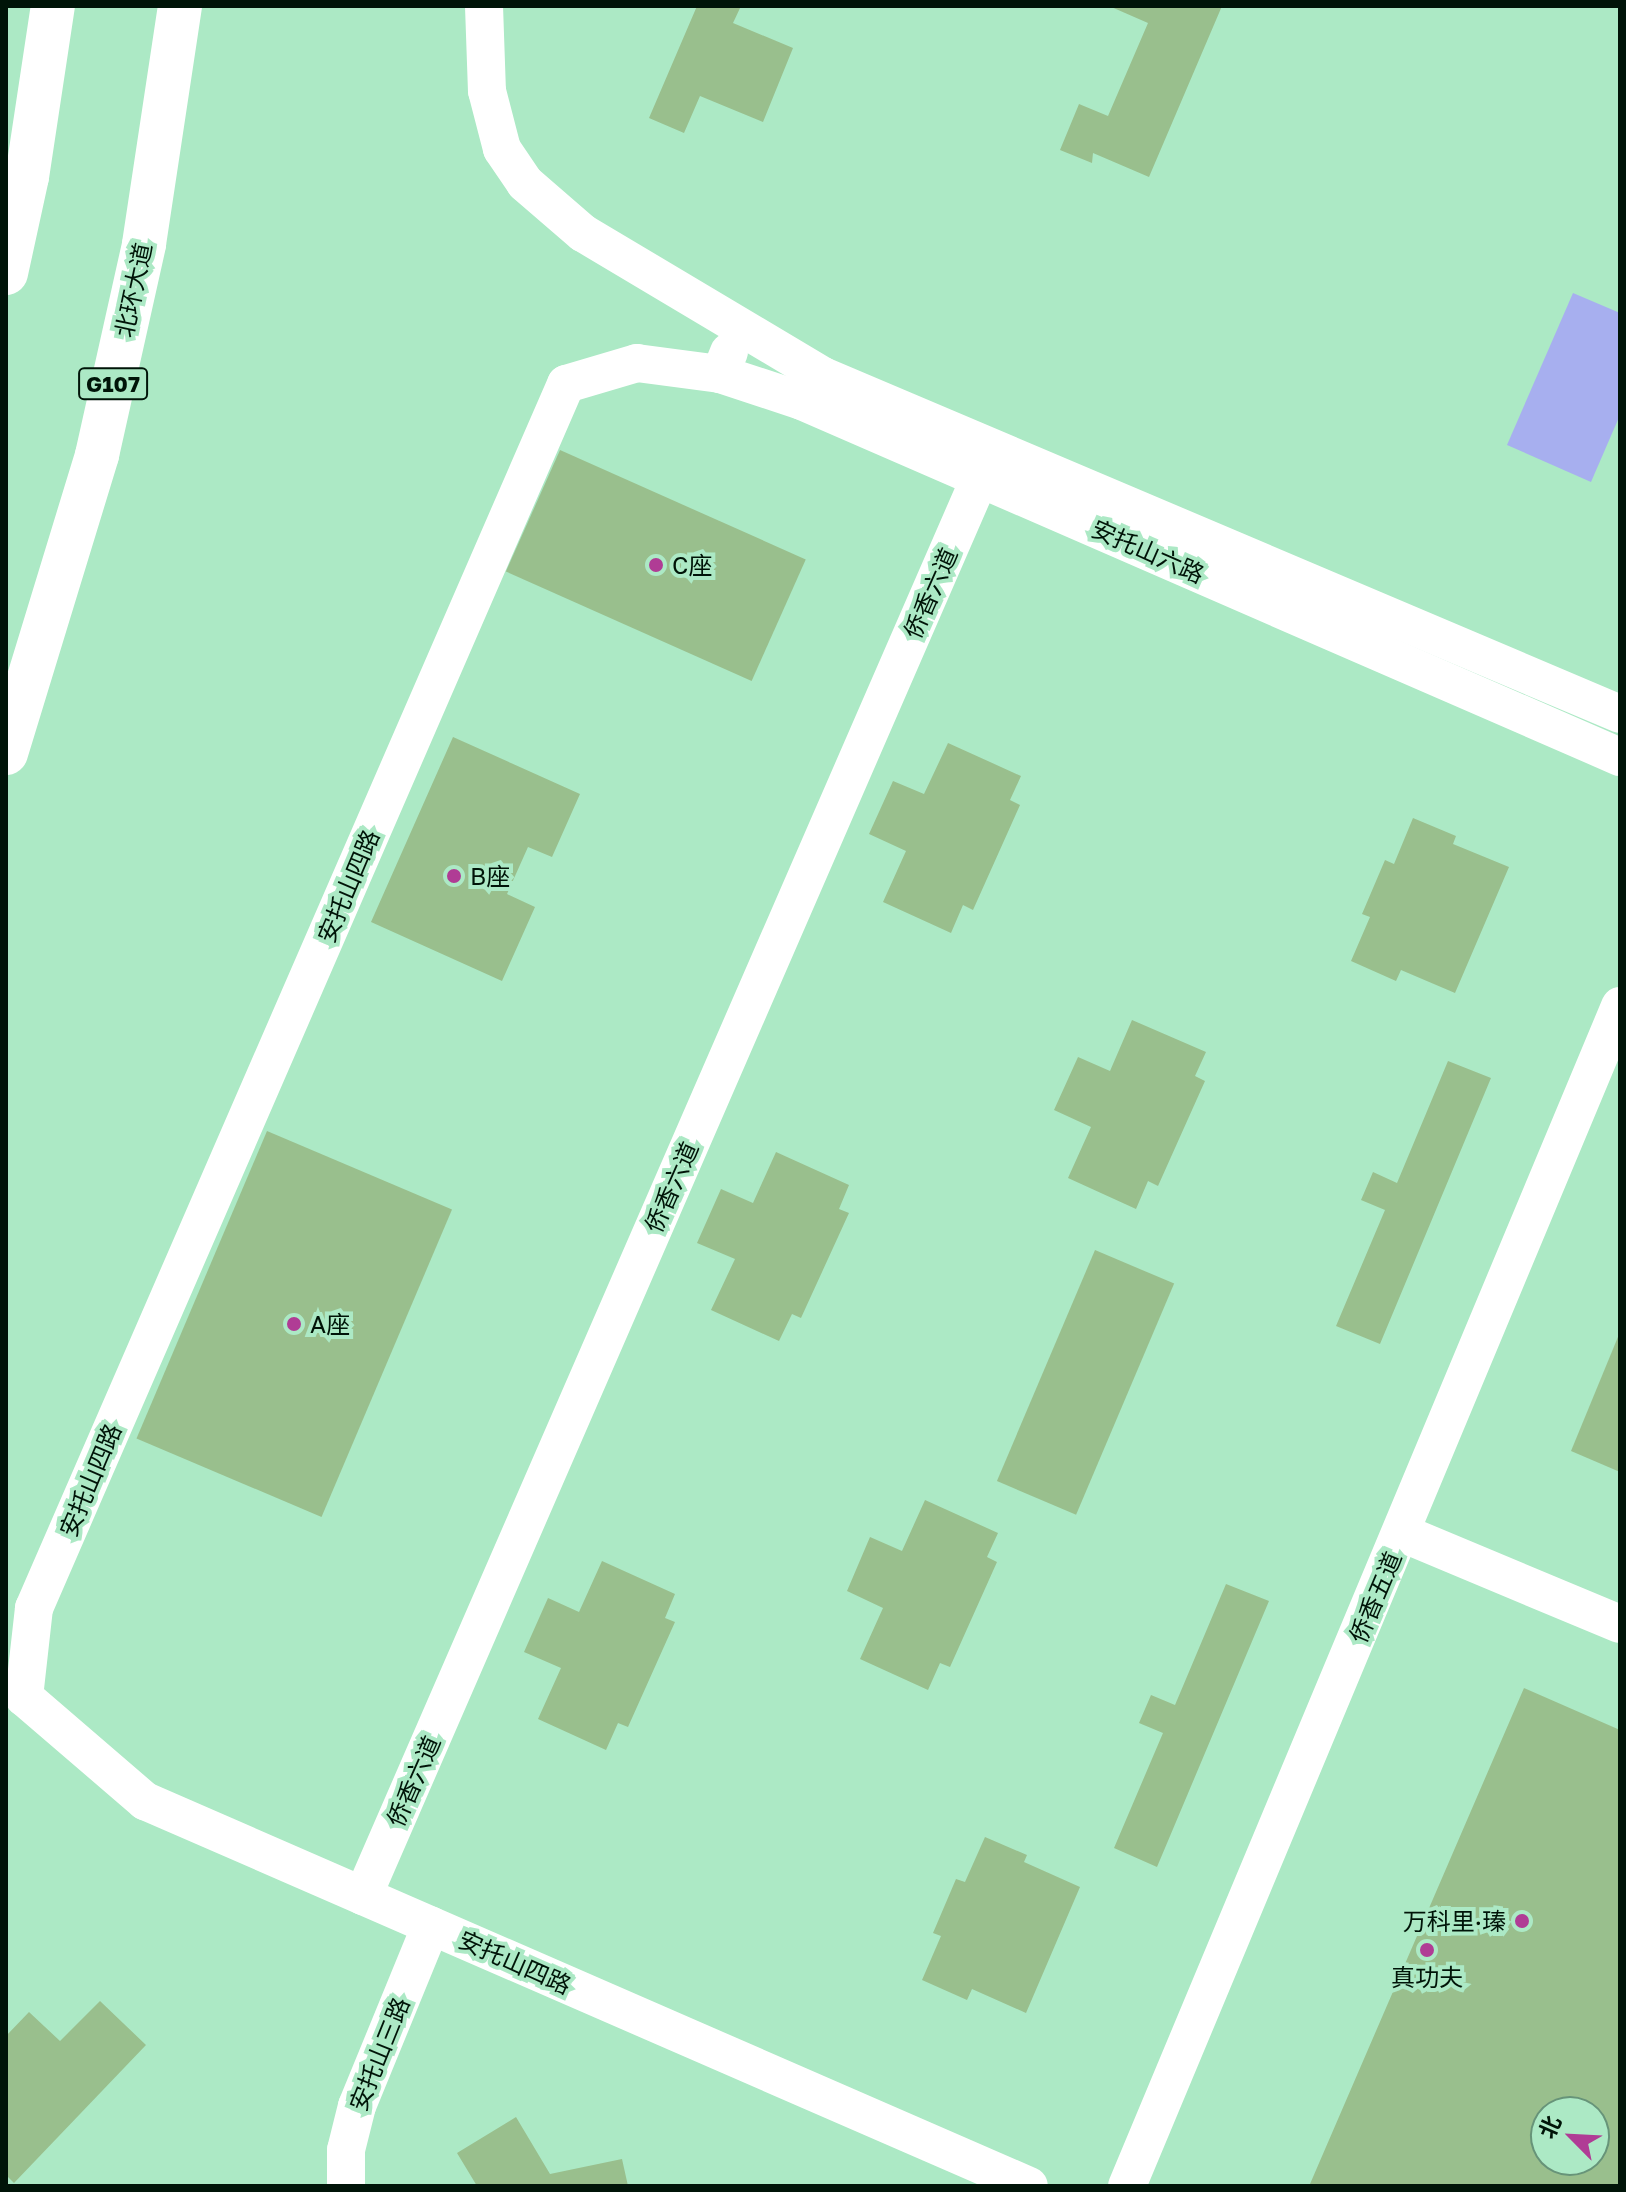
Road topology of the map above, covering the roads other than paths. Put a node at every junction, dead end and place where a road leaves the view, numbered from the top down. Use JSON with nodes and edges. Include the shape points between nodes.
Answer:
{"nodes":[{"id":1,"x":53,"y":6,"type":"edge"},
{"id":2,"x":180,"y":6,"type":"edge"},
{"id":3,"x":484,"y":6,"type":"edge"},
{"id":4,"x":6,"y":273,"type":"edge"},
{"id":5,"x":740,"y":327,"type":"junction"},
{"id":6,"x":720,"y":374,"type":"junction"},
{"id":7,"x":980,"y":478,"type":"junction"},
{"id":8,"x":1620,"y":714,"type":"edge"},
{"id":9,"x":6,"y":753,"type":"edge"},
{"id":10,"x":1620,"y":757,"type":"edge"},
{"id":11,"x":1620,"y":1006,"type":"edge"},
{"id":12,"x":1402,"y":1533,"type":"junction"},
{"id":13,"x":1620,"y":1624,"type":"edge"},
{"id":14,"x":363,"y":1896,"type":"junction"},
{"id":15,"x":431,"y":1926,"type":"junction"},
{"id":16,"x":346,"y":2186,"type":"edge"},
{"id":17,"x":1029,"y":2186,"type":"edge"},
{"id":18,"x":1127,"y":2186,"type":"edge"}],
"edges":[{"from":1,"to":4,"type":"highway","via":[[27,177]]},
{"from":2,"to":9,"type":"highway","name":"北环大道","number":"G107","via":[[144,244],[97,455]]},
{"from":3,"to":5,"type":"street","name":"安托山六路","via":[[487,91],[502,149],[525,183],[583,233]]},
{"from":5,"to":6,"type":"street"},
{"from":5,"to":8,"type":"street","name":"安托山六路","via":[[823,376]]},
{"from":6,"to":7,"type":"street","name":"安托山六路","via":[[802,401]]},
{"from":6,"to":14,"type":"street","name":"安托山四路","via":[[637,363],[566,384],[34,1608],[24,1697],[91,1759],[145,1801]]},
{"from":7,"to":10,"type":"street","name":"安托山六路"},
{"from":7,"to":14,"type":"street","name":"侨香六道"},
{"from":11,"to":12,"type":"street","name":"侨香五道"},
{"from":12,"to":13,"type":"street"},
{"from":12,"to":18,"type":"street","name":"侨香五道"},
{"from":14,"to":15,"type":"street","name":"安托山四路"},
{"from":15,"to":16,"type":"street","name":"安托山三路","via":[[357,2106],[346,2150]]},
{"from":15,"to":17,"type":"street","name":"安托山四路"}]}
